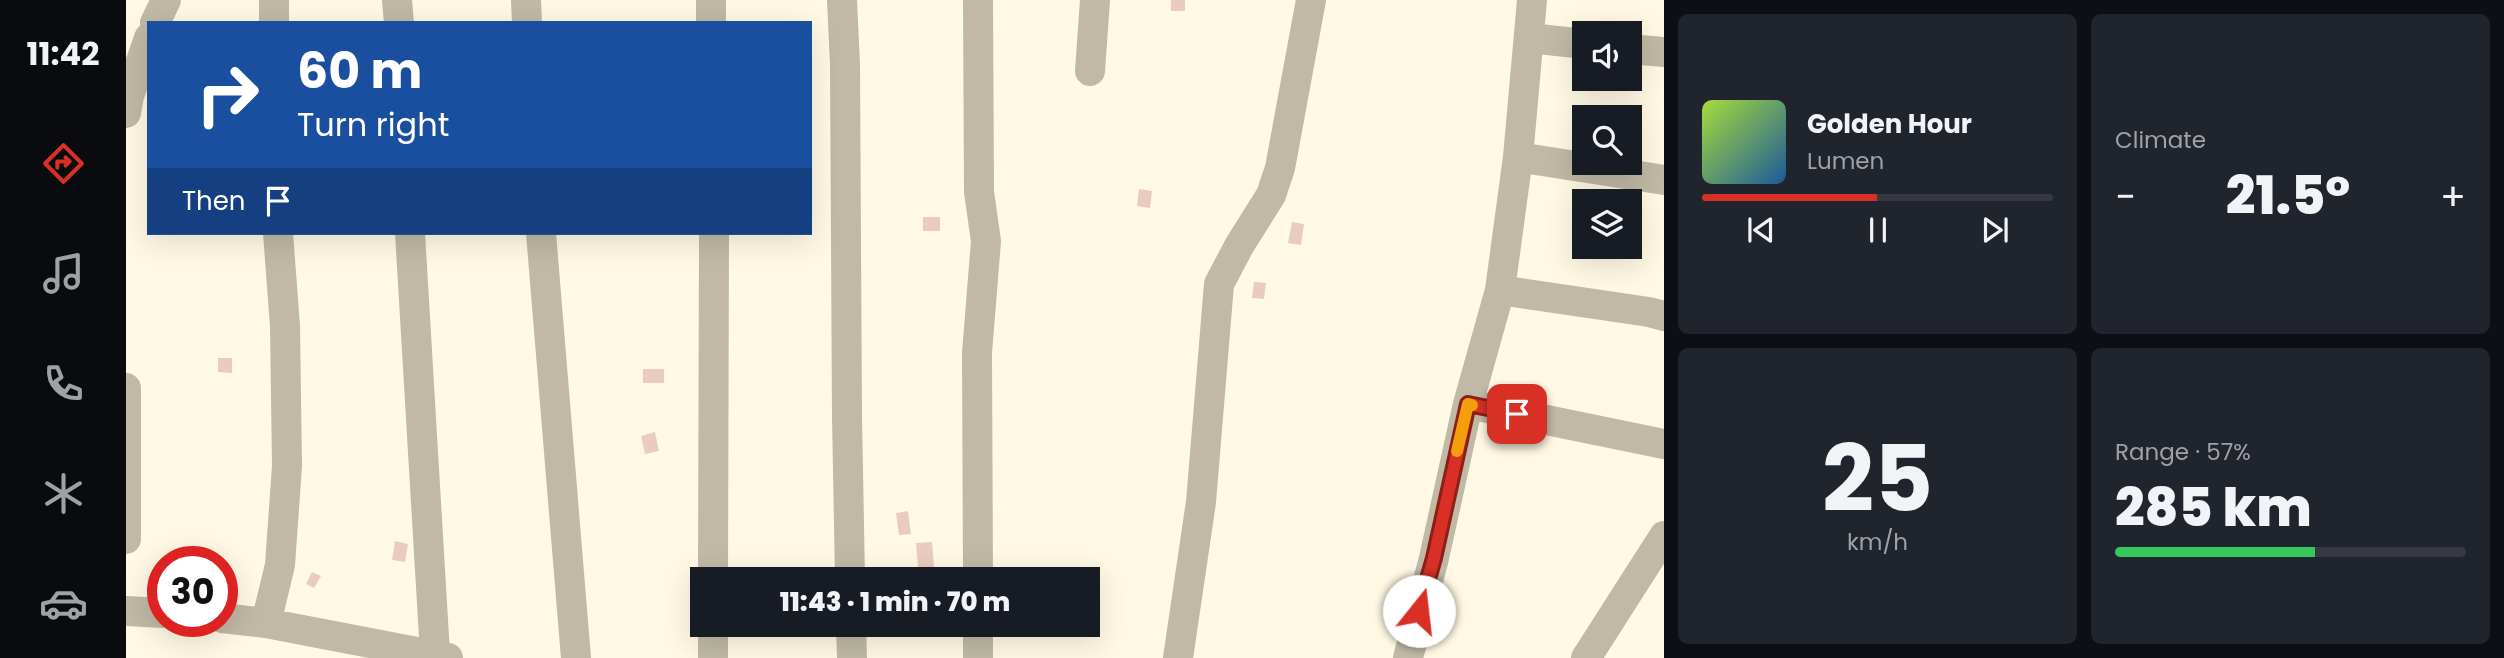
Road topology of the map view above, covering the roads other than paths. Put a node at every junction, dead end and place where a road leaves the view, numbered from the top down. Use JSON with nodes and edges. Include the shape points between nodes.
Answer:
{"nodes":[{"id":1,"x":166,"y":0,"type":"edge"},
{"id":2,"x":274,"y":0,"type":"edge"},
{"id":3,"x":397,"y":0,"type":"edge"},
{"id":4,"x":526,"y":0,"type":"edge"},
{"id":5,"x":711,"y":0,"type":"edge"},
{"id":6,"x":842,"y":0,"type":"edge"},
{"id":7,"x":978,"y":0,"type":"edge"},
{"id":8,"x":1095,"y":0,"type":"edge"},
{"id":9,"x":1311,"y":0,"type":"edge"},
{"id":10,"x":1532,"y":0,"type":"edge"},
{"id":11,"x":156,"y":21,"type":"edge"},
{"id":12,"x":274,"y":21,"type":"edge"},
{"id":13,"x":398,"y":21,"type":"edge"},
{"id":14,"x":527,"y":21,"type":"edge"},
{"id":15,"x":711,"y":21,"type":"edge"},
{"id":16,"x":1530,"y":38,"type":"junction"},
{"id":17,"x":1572,"y":43,"type":"edge"},
{"id":18,"x":147,"y":44,"type":"edge"},
{"id":19,"x":1642,"y":50,"type":"edge"},
{"id":20,"x":1664,"y":52,"type":"edge"},
{"id":21,"x":1090,"y":71,"type":"dead end"},
{"id":22,"x":126,"y":113,"type":"edge"},
{"id":23,"x":1518,"y":157,"type":"junction"},
{"id":24,"x":1664,"y":180,"type":"edge"},
{"id":25,"x":278,"y":235,"type":"edge"},
{"id":26,"x":410,"y":235,"type":"edge"},
{"id":27,"x":541,"y":235,"type":"edge"},
{"id":28,"x":714,"y":235,"type":"edge"},
{"id":29,"x":1500,"y":290,"type":"junction"},
{"id":30,"x":1664,"y":316,"type":"edge"},
{"id":31,"x":126,"y":388,"type":"edge"},
{"id":32,"x":1468,"y":404,"type":"junction"},
{"id":33,"x":1664,"y":444,"type":"edge"},
{"id":34,"x":1664,"y":536,"type":"edge"},
{"id":35,"x":126,"y":539,"type":"edge"},
{"id":36,"x":713,"y":567,"type":"edge"},
{"id":37,"x":850,"y":567,"type":"edge"},
{"id":38,"x":978,"y":567,"type":"edge"},
{"id":39,"x":126,"y":611,"type":"edge"},
{"id":40,"x":147,"y":612,"type":"edge"},
{"id":41,"x":238,"y":620,"type":"edge"},
{"id":42,"x":266,"y":623,"type":"junction"},
{"id":43,"x":713,"y":637,"type":"edge"},
{"id":44,"x":851,"y":637,"type":"edge"},
{"id":45,"x":978,"y":637,"type":"edge"},
{"id":46,"x":442,"y":656,"type":"edge"},
{"id":47,"x":576,"y":658,"type":"edge"},
{"id":48,"x":713,"y":658,"type":"edge"},
{"id":49,"x":852,"y":658,"type":"edge"},
{"id":50,"x":978,"y":658,"type":"edge"},
{"id":51,"x":1178,"y":658,"type":"edge"},
{"id":52,"x":1408,"y":658,"type":"edge"},
{"id":53,"x":1586,"y":658,"type":"edge"}],
"edges":[{"from":1,"to":11,"type":"street"},
{"from":2,"to":12,"type":"street"},
{"from":3,"to":13,"type":"street"},
{"from":4,"to":14,"type":"street"},
{"from":5,"to":15,"type":"street"},
{"from":6,"to":37,"type":"street"},
{"from":7,"to":38,"type":"street","via":[[979,192],[986,241],[977,354]]},
{"from":8,"to":21,"type":"street"},
{"from":9,"to":51,"type":"street","via":[[1280,168],[1271,195],[1219,284],[1201,502]]},
{"from":10,"to":16,"type":"street"},
{"from":16,"to":17,"type":"street"},
{"from":16,"to":23,"type":"street"},
{"from":18,"to":22,"type":"street"},
{"from":19,"to":20,"type":"street"},
{"from":23,"to":24,"type":"street"},
{"from":23,"to":29,"type":"street"},
{"from":25,"to":42,"type":"street","via":[[288,466],[280,565]]},
{"from":26,"to":46,"type":"street"},
{"from":27,"to":47,"type":"street"},
{"from":28,"to":36,"type":"street"},
{"from":29,"to":30,"type":"street"},
{"from":29,"to":32,"type":"street"},
{"from":31,"to":35,"type":"street"},
{"from":32,"to":33,"type":"street"},
{"from":32,"to":52,"type":"street"},
{"from":34,"to":53,"type":"street"},
{"from":39,"to":40,"type":"street"},
{"from":41,"to":42,"type":"street"},
{"from":42,"to":46,"type":"street"},
{"from":43,"to":48,"type":"street"},
{"from":44,"to":49,"type":"street"},
{"from":45,"to":50,"type":"street"}]}
